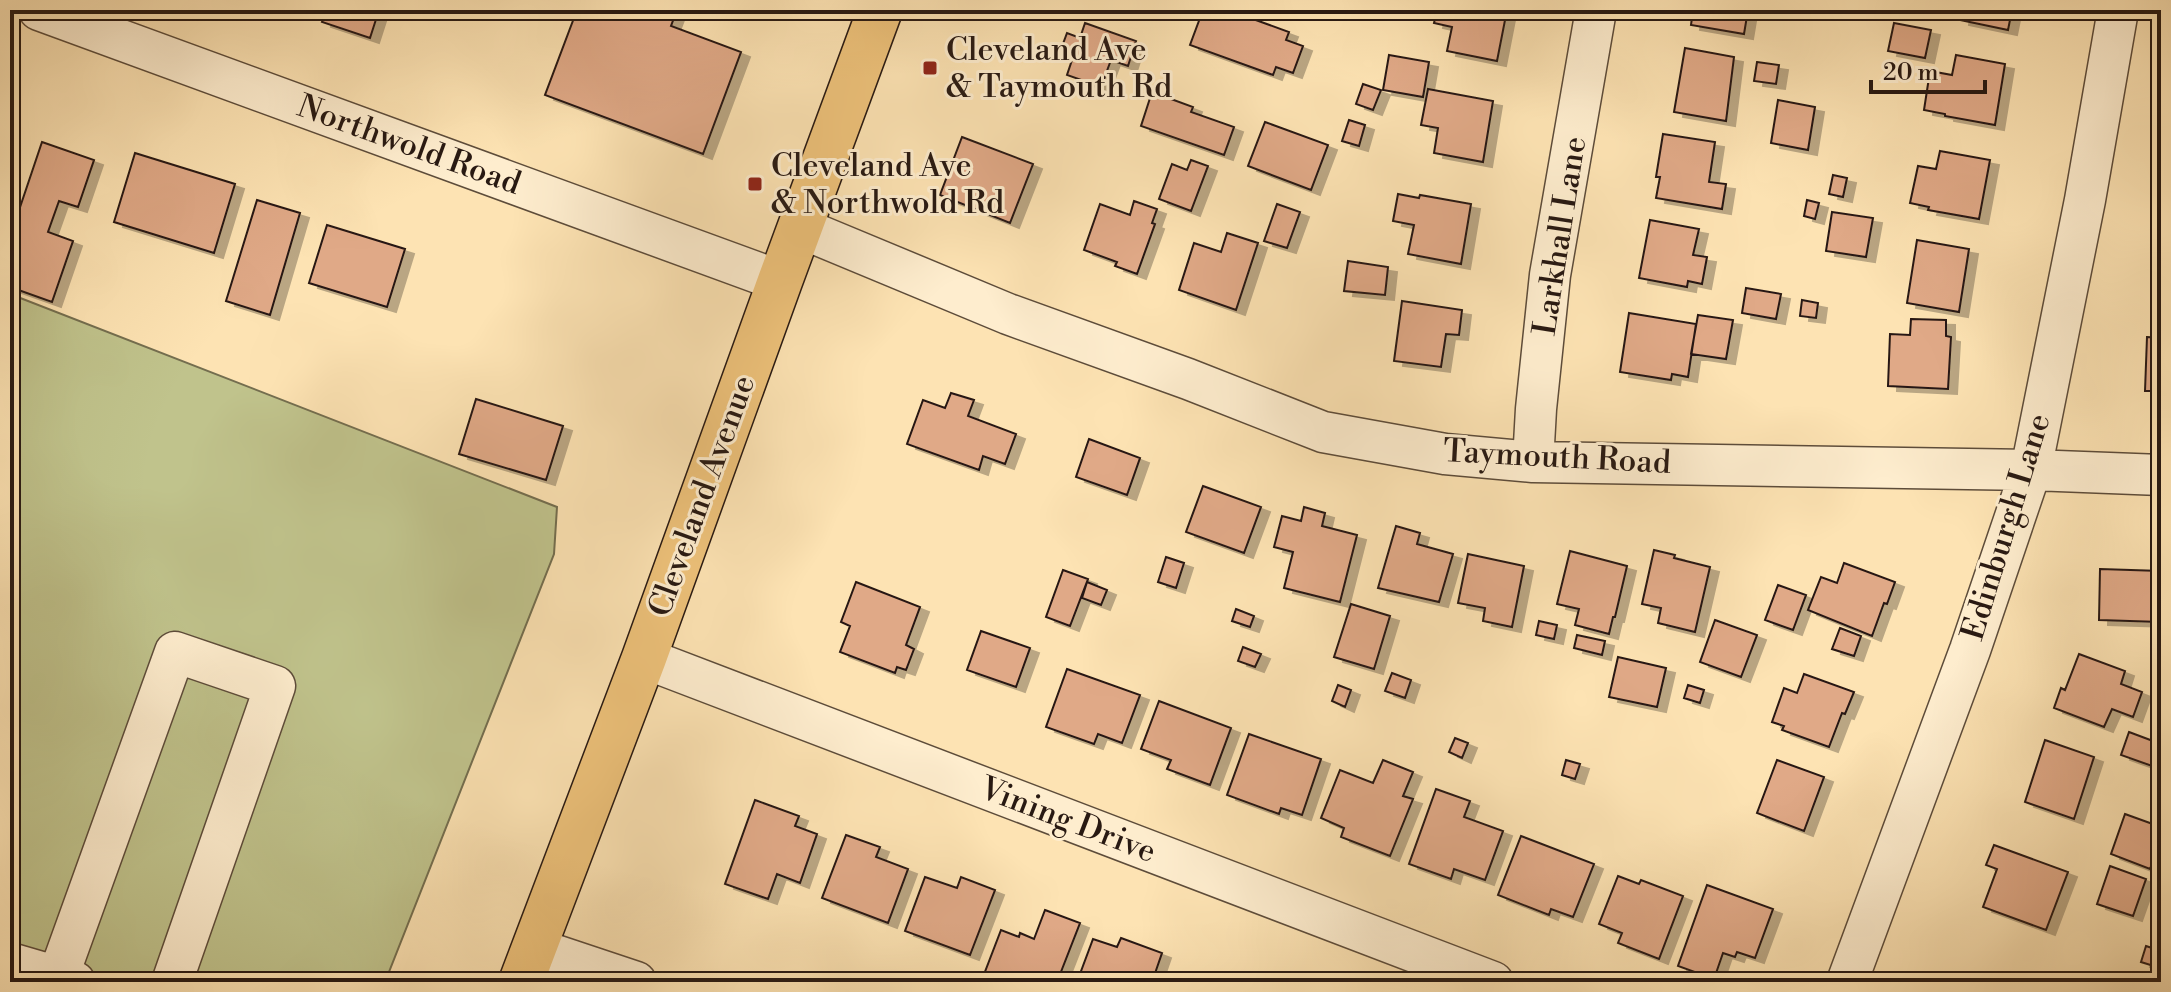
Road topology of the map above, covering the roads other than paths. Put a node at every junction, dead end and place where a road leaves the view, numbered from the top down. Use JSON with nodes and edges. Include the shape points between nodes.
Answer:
{"nodes":[{"id":1,"x":39,"y":10,"type":"edge"},
{"id":2,"x":880,"y":10,"type":"edge"},
{"id":3,"x":1596,"y":10,"type":"edge"},
{"id":4,"x":2118,"y":10,"type":"edge"},
{"id":5,"x":801,"y":228,"type":"junction"},
{"id":6,"x":780,"y":281,"type":"junction"},
{"id":7,"x":1533,"y":462,"type":"junction"},
{"id":8,"x":2031,"y":470,"type":"junction"},
{"id":9,"x":2161,"y":475,"type":"edge"},
{"id":10,"x":644,"y":658,"type":"junction"},
{"id":11,"x":10,"y":963,"type":"edge"},
{"id":12,"x":528,"y":965,"type":"edge"},
{"id":13,"x":66,"y":979,"type":"edge"},
{"id":14,"x":172,"y":982,"type":"edge"},
{"id":15,"x":636,"y":982,"type":"edge"},
{"id":16,"x":1493,"y":982,"type":"edge"},
{"id":17,"x":1847,"y":982,"type":"edge"}],
"edges":[{"from":1,"to":6,"type":"street","name":"Northwold Road"},
{"from":2,"to":5,"type":"main road","name":"Cleveland Avenue"},
{"from":3,"to":7,"type":"street","name":"Larkhall Lane","via":[[1550,275]]},
{"from":4,"to":8,"type":"street","name":"Edinburgh Lane"},
{"from":5,"to":6,"type":"main road","name":"Cleveland Avenue"},
{"from":5,"to":7,"type":"street","name":"Taymouth Road","via":[[1008,314],[1323,432],[1445,454]]},
{"from":6,"to":10,"type":"main road","name":"Cleveland Avenue"},
{"from":7,"to":8,"type":"street","name":"Taymouth Road"},
{"from":8,"to":9,"type":"street","name":"Taymouth Road"},
{"from":8,"to":17,"type":"street","name":"Edinburgh Lane"},
{"from":10,"to":12,"type":"main road","name":"Cleveland Avenue"},
{"from":10,"to":16,"type":"street","name":"Vining Drive"},
{"from":11,"to":13,"type":"street"},
{"from":12,"to":15,"type":"street"},
{"from":13,"to":14,"type":"street","via":[[175,652],[275,686]]}]}
